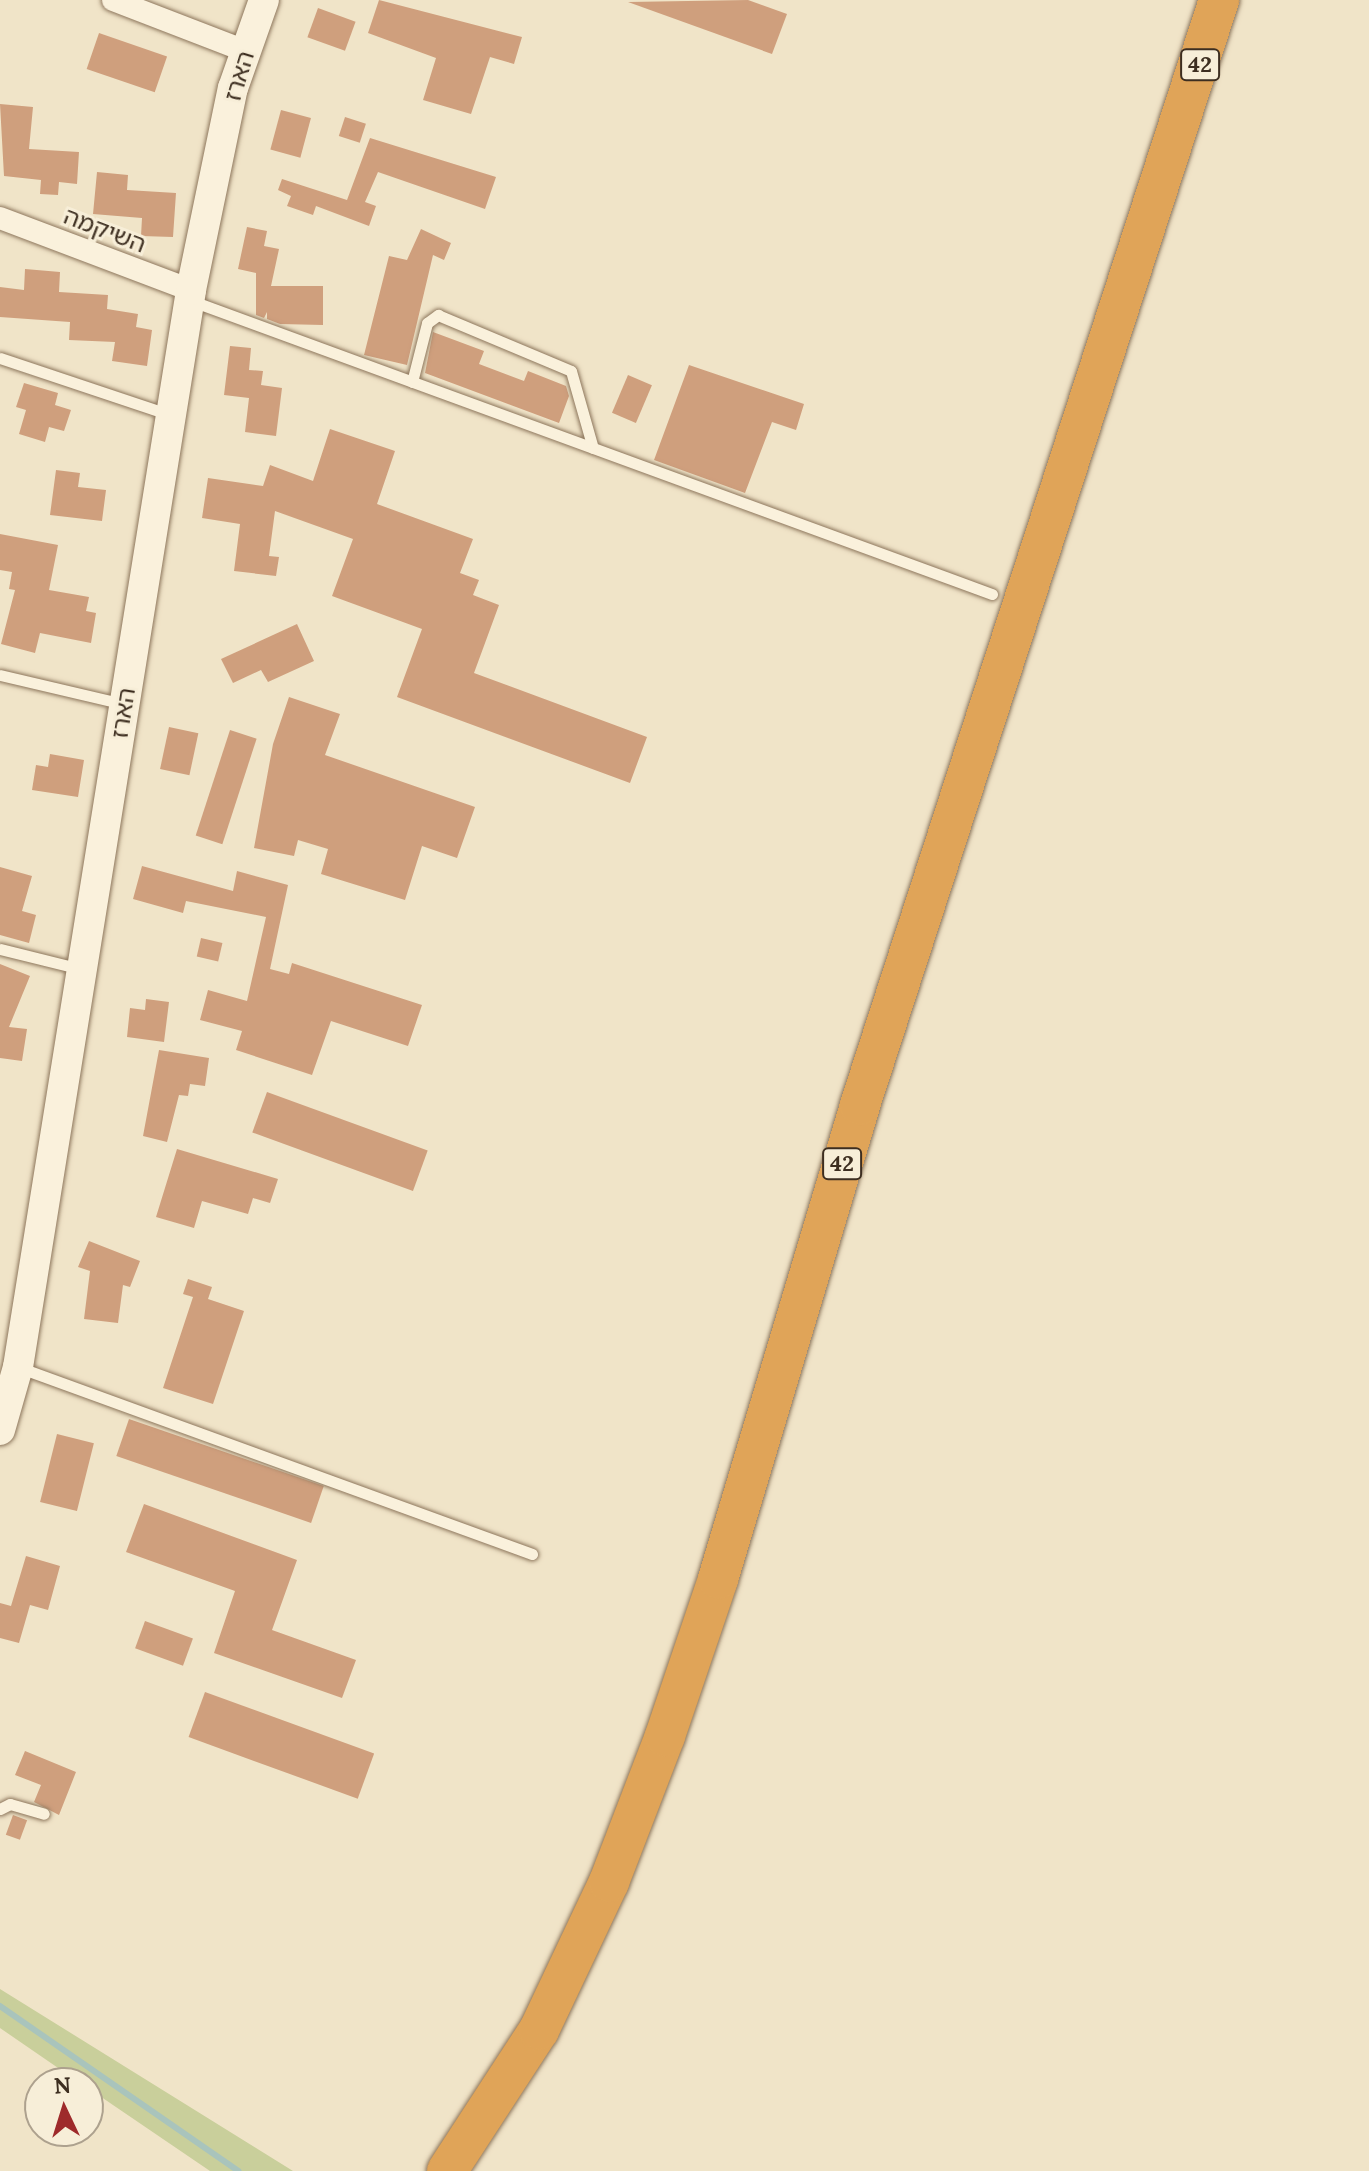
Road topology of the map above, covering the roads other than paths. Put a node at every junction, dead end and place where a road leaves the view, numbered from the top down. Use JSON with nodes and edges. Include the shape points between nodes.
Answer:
{"nodes":[{"id":1,"x":113,"y":0,"type":"edge"},
{"id":2,"x":264,"y":0,"type":"edge"},
{"id":3,"x":1222,"y":0,"type":"edge"},
{"id":4,"x":245,"y":51,"type":"junction"},
{"id":5,"x":0,"y":218,"type":"edge"},
{"id":6,"x":190,"y":295,"type":"junction"},
{"id":7,"x":0,"y":358,"type":"edge"},
{"id":8,"x":412,"y":382,"type":"junction"},
{"id":9,"x":171,"y":415,"type":"junction"},
{"id":10,"x":593,"y":448,"type":"junction"},
{"id":11,"x":992,"y":594,"type":"dead end"},
{"id":12,"x":0,"y":675,"type":"edge"},
{"id":13,"x":124,"y":704,"type":"junction"},
{"id":14,"x":0,"y":949,"type":"edge"},
{"id":15,"x":82,"y":969,"type":"junction"},
{"id":16,"x":16,"y":1359,"type":"junction"},
{"id":17,"x":0,"y":1430,"type":"edge"},
{"id":18,"x":532,"y":1554,"type":"dead end"},
{"id":19,"x":0,"y":1809,"type":"edge"},
{"id":20,"x":44,"y":1814,"type":"dead end"},
{"id":21,"x":447,"y":2171,"type":"edge"}],
"edges":[{"from":1,"to":4,"type":"street"},
{"from":2,"to":4,"type":"street","name":"הארז"},
{"from":3,"to":21,"type":"highway","number":"42","via":[[860,1105],[718,1579],[665,1736],[609,1882],[539,2030]]},
{"from":4,"to":6,"type":"street","name":"הארז"},
{"from":5,"to":6,"type":"street","name":"השיקמה"},
{"from":6,"to":8,"type":"lane"},
{"from":6,"to":9,"type":"street","name":"הארז"},
{"from":7,"to":9,"type":"lane"},
{"from":8,"to":10,"type":"lane"},
{"from":8,"to":10,"type":"lane","via":[[427,323],[438,315],[571,371]]},
{"from":9,"to":13,"type":"street","name":"הארז"},
{"from":10,"to":11,"type":"lane"},
{"from":12,"to":13,"type":"lane"},
{"from":13,"to":15,"type":"street","name":"הארז"},
{"from":14,"to":15,"type":"lane"},
{"from":15,"to":16,"type":"street","name":"הארז"},
{"from":16,"to":17,"type":"street","name":"הארז"},
{"from":16,"to":18,"type":"lane"},
{"from":19,"to":20,"type":"lane","via":[[10,1804]]}]}
